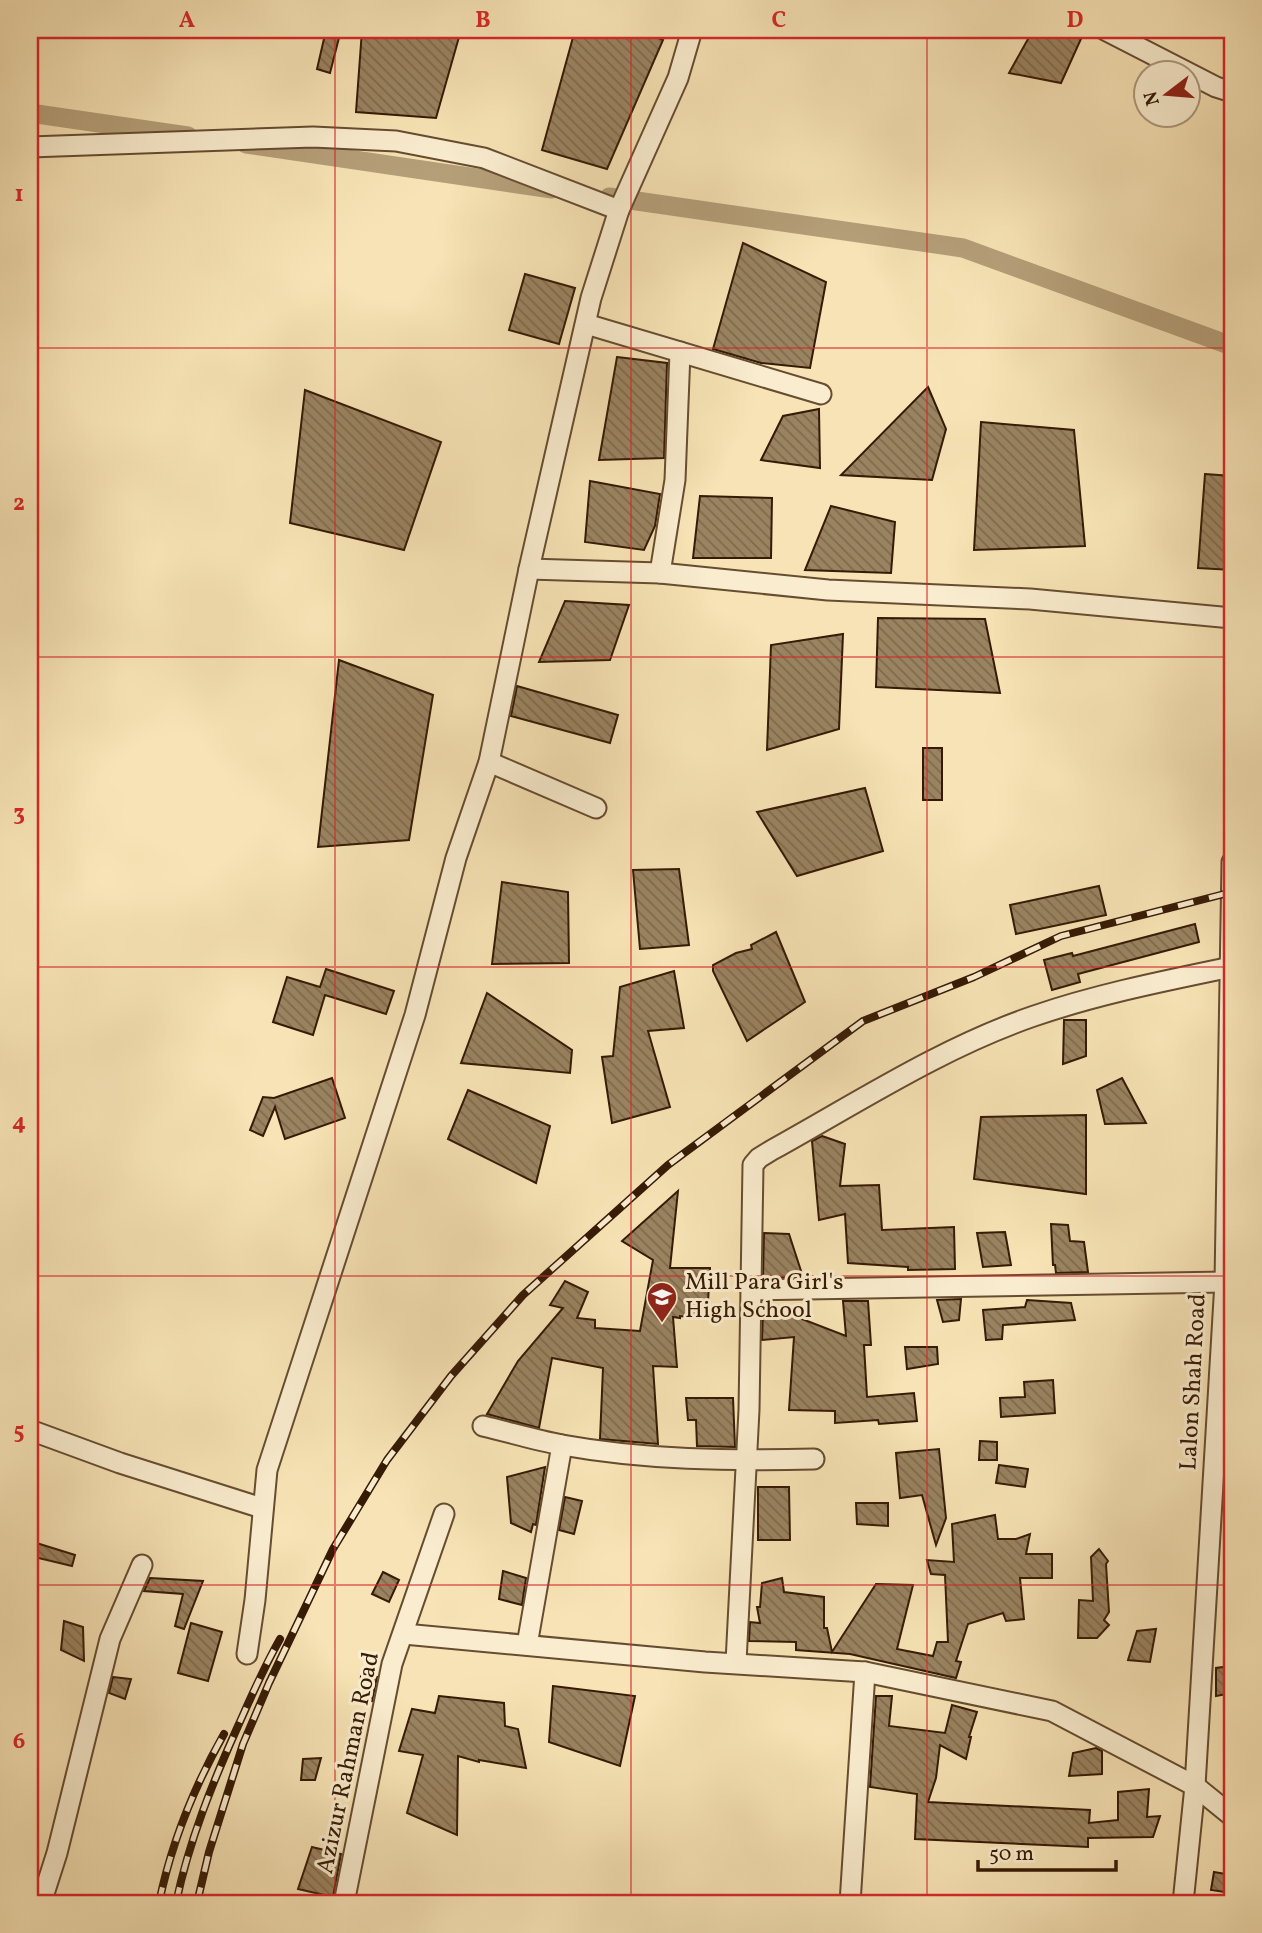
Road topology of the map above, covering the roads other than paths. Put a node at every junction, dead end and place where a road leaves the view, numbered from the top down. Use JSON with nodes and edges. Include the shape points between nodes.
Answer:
{"nodes":[{"id":1,"x":692,"y":30,"type":"edge"},
{"id":2,"x":1105,"y":30,"type":"edge"},
{"id":3,"x":1232,"y":92,"type":"edge"},
{"id":4,"x":30,"y":147,"type":"edge"},
{"id":5,"x":619,"y":210,"type":"junction"},
{"id":6,"x":586,"y":324,"type":"junction"},
{"id":7,"x":680,"y":352,"type":"junction"},
{"id":8,"x":821,"y":394,"type":"dead end"},
{"id":9,"x":529,"y":569,"type":"junction"},
{"id":10,"x":660,"y":573,"type":"junction"},
{"id":11,"x":1232,"y":618,"type":"edge"},
{"id":12,"x":489,"y":762,"type":"junction"},
{"id":13,"x":596,"y":808,"type":"dead end"},
{"id":14,"x":1232,"y":862,"type":"edge"},
{"id":15,"x":1232,"y":888,"type":"edge"},
{"id":16,"x":1231,"y":967,"type":"edge"},
{"id":17,"x":1229,"y":1146,"type":"edge"},
{"id":18,"x":1225,"y":1282,"type":"junction"},
{"id":19,"x":751,"y":1290,"type":"junction"},
{"id":20,"x":483,"y":1426,"type":"dead end"},
{"id":21,"x":30,"y":1430,"type":"edge"},
{"id":22,"x":562,"y":1445,"type":"junction"},
{"id":23,"x":814,"y":1459,"type":"dead end"},
{"id":24,"x":746,"y":1461,"type":"junction"},
{"id":25,"x":262,"y":1508,"type":"junction"},
{"id":26,"x":444,"y":1514,"type":"dead end"},
{"id":27,"x":142,"y":1565,"type":"dead end"},
{"id":28,"x":404,"y":1634,"type":"junction"},
{"id":29,"x":527,"y":1645,"type":"junction"},
{"id":30,"x":247,"y":1654,"type":"dead end"},
{"id":31,"x":736,"y":1662,"type":"junction"},
{"id":32,"x":865,"y":1672,"type":"junction"},
{"id":33,"x":1195,"y":1786,"type":"junction"},
{"id":34,"x":1232,"y":1816,"type":"edge"},
{"id":35,"x":41,"y":1903,"type":"edge"},
{"id":36,"x":344,"y":1903,"type":"edge"},
{"id":37,"x":850,"y":1903,"type":"edge"},
{"id":38,"x":1183,"y":1903,"type":"edge"}],
"edges":[{"from":1,"to":5,"type":"street","via":[[678,78]]},
{"from":2,"to":3,"type":"street"},
{"from":4,"to":5,"type":"street","via":[[313,137],[396,141],[484,158]]},
{"from":5,"to":6,"type":"street"},
{"from":6,"to":7,"type":"street"},
{"from":6,"to":9,"type":"street"},
{"from":7,"to":8,"type":"street"},
{"from":7,"to":10,"type":"street","via":[[675,480]]},
{"from":9,"to":10,"type":"street"},
{"from":9,"to":12,"type":"street"},
{"from":10,"to":11,"type":"street","via":[[828,590],[1030,598]]},
{"from":12,"to":13,"type":"street"},
{"from":12,"to":25,"type":"street","via":[[456,858],[415,1015],[267,1470]]},
{"from":14,"to":15,"type":"street","name":"Lalon Shah Road"},
{"from":15,"to":16,"type":"street","name":"Lalon Shah Road"},
{"from":16,"to":17,"type":"street","name":"Lalon Shah Road"},
{"from":16,"to":19,"type":"street","via":[[1115,991],[1032,1016],[955,1049],[760,1158],[753,1166]]},
{"from":17,"to":18,"type":"street","name":"Lalon Shah Road"},
{"from":18,"to":19,"type":"street"},
{"from":18,"to":33,"type":"street","name":"Lalon Shah Road"},
{"from":19,"to":24,"type":"street"},
{"from":20,"to":22,"type":"street"},
{"from":21,"to":25,"type":"street"},
{"from":22,"to":24,"type":"street"},
{"from":22,"to":29,"type":"street"},
{"from":23,"to":24,"type":"street"},
{"from":24,"to":31,"type":"street"},
{"from":25,"to":30,"type":"street"},
{"from":26,"to":28,"type":"street","name":"Azizur Rahman Road"},
{"from":27,"to":35,"type":"street","via":[[110,1639]]},
{"from":28,"to":29,"type":"street"},
{"from":28,"to":36,"type":"street","name":"Azizur Rahman Road","via":[[392,1664]]},
{"from":29,"to":31,"type":"street"},
{"from":31,"to":32,"type":"street"},
{"from":32,"to":33,"type":"street","via":[[1052,1711]]},
{"from":32,"to":37,"type":"street"},
{"from":33,"to":34,"type":"street"},
{"from":33,"to":38,"type":"street","name":"Lalon Shah Road"}]}
